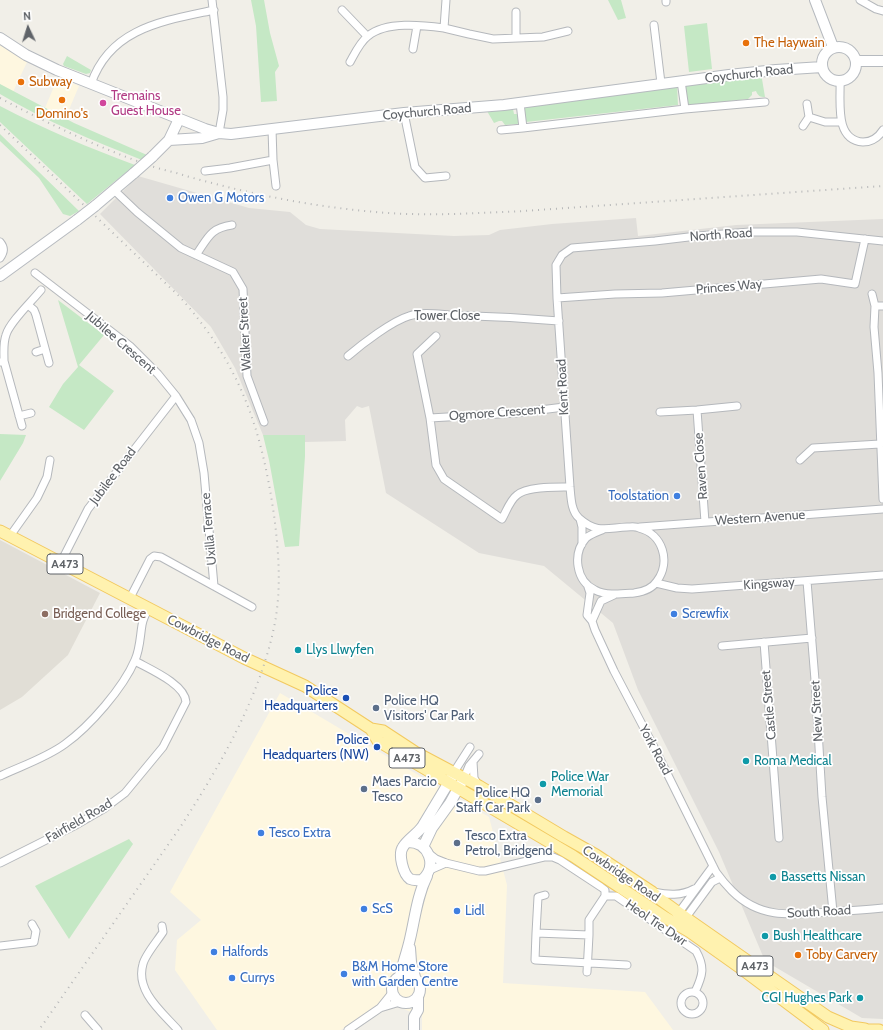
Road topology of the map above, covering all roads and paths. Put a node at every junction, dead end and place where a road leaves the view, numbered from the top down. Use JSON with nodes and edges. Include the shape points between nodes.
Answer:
{"nodes":[{"id":1,"x":212,"y":0,"type":"edge"},
{"id":2,"x":446,"y":0,"type":"edge"},
{"id":3,"x":815,"y":0,"type":"edge"},
{"id":4,"x":860,"y":0,"type":"edge"},
{"id":5,"x":214,"y":10,"type":"junction"},
{"id":6,"x":342,"y":10,"type":"dead end"},
{"id":7,"x":883,"y":11,"type":"edge"},
{"id":8,"x":516,"y":12,"type":"dead end"},
{"id":9,"x":654,"y":25,"type":"dead end"},
{"id":10,"x":417,"y":26,"type":"junction"},
{"id":11,"x":444,"y":28,"type":"junction"},
{"id":12,"x":568,"y":31,"type":"dead end"},
{"id":13,"x":367,"y":36,"type":"junction"},
{"id":14,"x":516,"y":37,"type":"junction"},
{"id":15,"x":0,"y":38,"type":"edge"},
{"id":16,"x":833,"y":47,"type":"junction"},
{"id":17,"x":413,"y":49,"type":"dead end"},
{"id":18,"x":883,"y":61,"type":"edge"},
{"id":19,"x":350,"y":62,"type":"dead end"},
{"id":20,"x":856,"y":62,"type":"junction"},
{"id":21,"x":822,"y":67,"type":"junction"},
{"id":22,"x":681,"y":81,"type":"junction"},
{"id":23,"x":840,"y":81,"type":"junction"},
{"id":24,"x":661,"y":83,"type":"junction"},
{"id":25,"x":91,"y":84,"type":"junction"},
{"id":26,"x":757,"y":94,"type":"dead end"},
{"id":27,"x":765,"y":102,"type":"dead end"},
{"id":28,"x":520,"y":103,"type":"junction"},
{"id":29,"x":758,"y":103,"type":"junction"},
{"id":30,"x":807,"y":104,"type":"dead end"},
{"id":31,"x":685,"y":109,"type":"junction"},
{"id":32,"x":404,"y":113,"type":"junction"},
{"id":33,"x":809,"y":117,"type":"junction"},
{"id":34,"x":179,"y":119,"type":"junction"},
{"id":35,"x":841,"y":122,"type":"junction"},
{"id":36,"x":803,"y":126,"type":"dead end"},
{"id":37,"x":523,"y":128,"type":"junction"},
{"id":38,"x":272,"y":129,"type":"junction"},
{"id":39,"x":502,"y":130,"type":"dead end"},
{"id":40,"x":883,"y":130,"type":"edge"},
{"id":41,"x":219,"y":133,"type":"junction"},
{"id":42,"x":169,"y":140,"type":"junction"},
{"id":43,"x":273,"y":160,"type":"junction"},
{"id":44,"x":205,"y":171,"type":"dead end"},
{"id":45,"x":446,"y":176,"type":"dead end"},
{"id":46,"x":276,"y":186,"type":"dead end"},
{"id":47,"x":114,"y":190,"type":"junction"},
{"id":48,"x":232,"y":225,"type":"dead end"},
{"id":49,"x":865,"y":238,"type":"junction"},
{"id":50,"x":883,"y":241,"type":"edge"},
{"id":51,"x":0,"y":242,"type":"edge"},
{"id":52,"x":196,"y":255,"type":"junction"},
{"id":53,"x":562,"y":255,"type":"joint"},
{"id":54,"x":0,"y":258,"type":"edge"},
{"id":55,"x":35,"y":273,"type":"dead end"},
{"id":56,"x":0,"y":276,"type":"edge"},
{"id":57,"x":41,"y":290,"type":"dead end"},
{"id":58,"x":872,"y":294,"type":"dead end"},
{"id":59,"x":557,"y":298,"type":"junction"},
{"id":60,"x":28,"y":305,"type":"junction"},
{"id":61,"x":875,"y":306,"type":"junction"},
{"id":62,"x":883,"y":306,"type":"edge"},
{"id":63,"x":558,"y":321,"type":"junction"},
{"id":64,"x":436,"y":336,"type":"dead end"},
{"id":65,"x":45,"y":349,"type":"junction"},
{"id":66,"x":36,"y":352,"type":"dead end"},
{"id":67,"x":348,"y":356,"type":"dead end"},
{"id":68,"x":2,"y":361,"type":"edge"},
{"id":69,"x":49,"y":363,"type":"dead end"},
{"id":70,"x":176,"y":396,"type":"junction"},
{"id":71,"x":737,"y":406,"type":"dead end"},
{"id":72,"x":564,"y":407,"type":"junction"},
{"id":73,"x":697,"y":410,"type":"junction"},
{"id":74,"x":660,"y":412,"type":"dead end"},
{"id":75,"x":31,"y":413,"type":"dead end"},
{"id":76,"x":19,"y":416,"type":"junction"},
{"id":77,"x":430,"y":418,"type":"junction"},
{"id":78,"x":264,"y":422,"type":"dead end"},
{"id":79,"x":22,"y":426,"type":"dead end"},
{"id":80,"x":880,"y":444,"type":"junction"},
{"id":81,"x":50,"y":460,"type":"dead end"},
{"id":82,"x":800,"y":460,"type":"dead end"},
{"id":83,"x":204,"y":473,"type":"joint"},
{"id":84,"x":570,"y":487,"type":"junction"},
{"id":85,"x":883,"y":499,"type":"edge"},
{"id":86,"x":883,"y":509,"type":"edge"},
{"id":87,"x":580,"y":519,"type":"junction"},
{"id":88,"x":705,"y":522,"type":"junction"},
{"id":89,"x":638,"y":527,"type":"junction"},
{"id":90,"x":602,"y":530,"type":"junction"},
{"id":91,"x":0,"y":531,"type":"edge"},
{"id":92,"x":10,"y":536,"type":"junction"},
{"id":93,"x":582,"y":544,"type":"junction"},
{"id":94,"x":61,"y":562,"type":"junction"},
{"id":95,"x":883,"y":576,"type":"edge"},
{"id":96,"x":807,"y":581,"type":"junction"},
{"id":97,"x":656,"y":583,"type":"junction"},
{"id":98,"x":214,"y":586,"type":"junction"},
{"id":99,"x":588,"y":587,"type":"junction"},
{"id":100,"x":616,"y":594,"type":"junction"},
{"id":101,"x":130,"y":598,"type":"junction"},
{"id":102,"x":148,"y":608,"type":"junction"},
{"id":103,"x":252,"y":608,"type":"dead end"},
{"id":104,"x":592,"y":620,"type":"junction"},
{"id":105,"x":812,"y":638,"type":"junction"},
{"id":106,"x":764,"y":642,"type":"junction"},
{"id":107,"x":722,"y":646,"type":"dead end"},
{"id":108,"x":135,"y":661,"type":"junction"},
{"id":109,"x":371,"y":729,"type":"junction"},
{"id":110,"x":470,"y":747,"type":"dead end"},
{"id":111,"x":479,"y":754,"type":"dead end"},
{"id":112,"x":473,"y":762,"type":"junction"},
{"id":113,"x":459,"y":775,"type":"junction"},
{"id":114,"x":0,"y":776,"type":"edge"},
{"id":115,"x":448,"y":782,"type":"junction"},
{"id":116,"x":479,"y":786,"type":"junction"},
{"id":117,"x":458,"y":788,"type":"junction"},
{"id":118,"x":780,"y":838,"type":"dead end"},
{"id":119,"x":408,"y":842,"type":"junction"},
{"id":120,"x":425,"y":848,"type":"junction"},
{"id":121,"x":0,"y":863,"type":"edge"},
{"id":122,"x":446,"y":864,"type":"junction"},
{"id":123,"x":713,"y":866,"type":"junction"},
{"id":124,"x":428,"y":873,"type":"junction"},
{"id":125,"x":720,"y":878,"type":"junction"},
{"id":126,"x":411,"y":879,"type":"junction"},
{"id":127,"x":696,"y":888,"type":"junction"},
{"id":128,"x":652,"y":892,"type":"junction"},
{"id":129,"x":545,"y":895,"type":"dead end"},
{"id":130,"x":605,"y":896,"type":"junction"},
{"id":131,"x":418,"y":901,"type":"junction"},
{"id":132,"x":883,"y":908,"type":"edge"},
{"id":133,"x":832,"y":912,"type":"junction"},
{"id":134,"x":679,"y":920,"type":"junction"},
{"id":135,"x":32,"y":924,"type":"dead end"},
{"id":136,"x":165,"y":930,"type":"dead end"},
{"id":137,"x":536,"y":933,"type":"junction"},
{"id":138,"x":589,"y":936,"type":"junction"},
{"id":139,"x":410,"y":942,"type":"junction"},
{"id":140,"x":0,"y":946,"type":"edge"},
{"id":141,"x":587,"y":963,"type":"junction"},
{"id":142,"x":627,"y":965,"type":"dead end"},
{"id":143,"x":587,"y":972,"type":"dead end"},
{"id":144,"x":400,"y":976,"type":"junction"},
{"id":145,"x":415,"y":977,"type":"junction"},
{"id":146,"x":695,"y":992,"type":"dead end"},
{"id":147,"x":392,"y":993,"type":"junction"},
{"id":148,"x":418,"y":997,"type":"junction"},
{"id":149,"x":402,"y":1002,"type":"junction"},
{"id":150,"x":380,"y":1008,"type":"junction"},
{"id":151,"x":84,"y":1015,"type":"dead end"},
{"id":152,"x":414,"y":1017,"type":"junction"},
{"id":153,"x":98,"y":1030,"type":"edge"},
{"id":154,"x":178,"y":1030,"type":"edge"},
{"id":155,"x":348,"y":1030,"type":"edge"},
{"id":156,"x":414,"y":1030,"type":"edge"},
{"id":157,"x":823,"y":1030,"type":"edge"},
{"id":158,"x":863,"y":1030,"type":"edge"},
{"id":159,"x":879,"y":1030,"type":"edge"}],
"edges":[{"from":1,"to":5,"type":"street"},
{"from":2,"to":11,"type":"street"},
{"from":3,"to":16,"type":"main road"},
{"from":4,"to":7,"type":"street"},
{"from":5,"to":25,"type":"street","via":[[160,23],[128,37],[107,53],[94,72]]},
{"from":5,"to":41,"type":"street","via":[[223,97]]},
{"from":6,"to":13,"type":"street"},
{"from":8,"to":14,"type":"street"},
{"from":9,"to":24,"type":"street"},
{"from":10,"to":11,"type":"street"},
{"from":10,"to":13,"type":"street","via":[[396,25],[380,28]]},
{"from":10,"to":17,"type":"street"},
{"from":11,"to":14,"type":"street","via":[[493,38]]},
{"from":12,"to":14,"type":"street","via":[[543,37]]},
{"from":13,"to":19,"type":"street"},
{"from":15,"to":25,"type":"main road","name":"Coychurch Road","via":[[26,55]]},
{"from":16,"to":20,"type":"main road","via":[[841,46],[848,49]]},
{"from":16,"to":21,"type":"main road","via":[[824,56]]},
{"from":18,"to":20,"type":"main road"},
{"from":20,"to":23,"type":"main road","via":[[852,75]]},
{"from":21,"to":22,"type":"main road","name":"Coychurch Road"},
{"from":21,"to":23,"type":"main road","via":[[829,77]]},
{"from":22,"to":24,"type":"main road","name":"Coychurch Road"},
{"from":22,"to":31,"type":"street"},
{"from":23,"to":35,"type":"street"},
{"from":24,"to":28,"type":"main road","name":"Coychurch Road"},
{"from":25,"to":34,"type":"main road","name":"Coychurch Road"},
{"from":26,"to":29,"type":"street"},
{"from":27,"to":29,"type":"street"},
{"from":28,"to":32,"type":"main road","name":"Coychurch Road"},
{"from":28,"to":37,"type":"street"},
{"from":29,"to":31,"type":"street"},
{"from":30,"to":33,"type":"street"},
{"from":31,"to":37,"type":"street"},
{"from":32,"to":38,"type":"main road","name":"Coychurch Road"},
{"from":32,"to":45,"type":"street","via":[[415,167],[425,178]]},
{"from":33,"to":35,"type":"street","via":[[825,122]]},
{"from":33,"to":36,"type":"street"},
{"from":34,"to":41,"type":"main road","name":"Coychurch Road"},
{"from":34,"to":42,"type":"main road"},
{"from":35,"to":40,"type":"street","via":[[847,134],[860,142],[873,140]]},
{"from":37,"to":39,"type":"street"},
{"from":38,"to":41,"type":"main road","name":"Coychurch Road"},
{"from":38,"to":43,"type":"street"},
{"from":41,"to":42,"type":"main road","via":[[202,138]]},
{"from":42,"to":47,"type":"main road","bridge":true},
{"from":43,"to":44,"type":"street"},
{"from":43,"to":46,"type":"street"},
{"from":47,"to":52,"type":"street","name":"Walker Street","via":[[181,248]]},
{"from":47,"to":56,"type":"main road","bridge":true},
{"from":48,"to":52,"type":"street","via":[[211,233]]},
{"from":49,"to":50,"type":"street","name":"North Road"},
{"from":49,"to":53,"type":"street","name":"North Road","via":[[797,232],[750,232],[572,248]]},
{"from":49,"to":59,"type":"street","name":"Princes Way","via":[[855,284],[821,279],[662,293]]},
{"from":51,"to":54,"type":"street","via":[[4,252]]},
{"from":52,"to":78,"type":"street","name":"Walker Street","via":[[233,272],[243,290],[247,376]]},
{"from":53,"to":59,"type":"street","name":"Kent Road","via":[[556,265]]},
{"from":55,"to":70,"type":"street","name":"Jubilee Crescent","via":[[130,346]]},
{"from":57,"to":60,"type":"street"},
{"from":58,"to":61,"type":"street"},
{"from":59,"to":63,"type":"street","name":"Kent Road"},
{"from":60,"to":65,"type":"street","via":[[36,315]]},
{"from":60,"to":68,"type":"street","via":[[6,334]]},
{"from":61,"to":62,"type":"street"},
{"from":61,"to":80,"type":"street"},
{"from":63,"to":67,"type":"street","name":"Tower Close","via":[[464,315],[410,316],[398,321]]},
{"from":63,"to":72,"type":"street","name":"Kent Road"},
{"from":64,"to":77,"type":"street","name":"Ogmore Crescent","via":[[417,354]]},
{"from":65,"to":66,"type":"street"},
{"from":65,"to":69,"type":"street"},
{"from":68,"to":76,"type":"street"},
{"from":70,"to":83,"type":"street","name":"Jubilee Crescent","via":[[191,420],[199,443]]},
{"from":70,"to":94,"type":"street","name":"Jubilee Road","via":[[88,510]]},
{"from":71,"to":73,"type":"street"},
{"from":72,"to":77,"type":"street","name":"Ogmore Crescent","via":[[516,413]]},
{"from":72,"to":84,"type":"street","name":"Kent Road"},
{"from":73,"to":74,"type":"street"},
{"from":73,"to":88,"type":"street","name":"Raven Close"},
{"from":75,"to":76,"type":"street"},
{"from":76,"to":79,"type":"street"},
{"from":77,"to":84,"type":"street","name":"Ogmore Crescent","via":[[436,465],[444,479],[502,519],[515,495],[529,490]]},
{"from":80,"to":82,"type":"street","via":[[813,448]]},
{"from":80,"to":85,"type":"street"},
{"from":81,"to":92,"type":"street","via":[[47,477],[37,498]]},
{"from":83,"to":98,"type":"street","name":"Uxilla Terrace"},
{"from":84,"to":87,"type":"street","name":"Kent Road","via":[[573,509]]},
{"from":86,"to":88,"type":"street","name":"Western Avenue"},
{"from":87,"to":90,"type":"street","via":[[593,528]]},
{"from":87,"to":93,"type":"street","name":"Kent Road"},
{"from":88,"to":89,"type":"street","name":"Western Avenue"},
{"from":89,"to":90,"type":"street"},
{"from":89,"to":97,"type":"street","via":[[657,539],[664,554],[664,568]]},
{"from":90,"to":93,"type":"street","via":[[592,534]]},
{"from":91,"to":92,"type":"main road","name":"Cowbridge Road","number":"A473"},
{"from":92,"to":94,"type":"main road","name":"Cowbridge Road","number":"A473"},
{"from":93,"to":99,"type":"street","via":[[577,568]]},
{"from":94,"to":101,"type":"main road","name":"Cowbridge Road","number":"A473"},
{"from":95,"to":96,"type":"street","name":"Kingsway"},
{"from":96,"to":97,"type":"street","name":"Kingsway","via":[[692,589]]},
{"from":96,"to":105,"type":"street","name":"New Street"},
{"from":97,"to":100,"type":"street","via":[[644,591]]},
{"from":98,"to":101,"type":"street","name":"Uxilla Terrace","via":[[161,556],[154,556]]},
{"from":98,"to":103,"type":"street","name":"Uxilla Terrace"},
{"from":99,"to":100,"type":"street"},
{"from":99,"to":104,"type":"street","name":"York Road","via":[[590,593],[587,615]]},
{"from":100,"to":104,"type":"street","via":[[601,601]]},
{"from":101,"to":102,"type":"main road","name":"Cowbridge Road","number":"A473"},
{"from":102,"to":108,"type":"street","via":[[142,623]]},
{"from":102,"to":109,"type":"main road","name":"Cowbridge Road","number":"A473","via":[[244,658],[305,686]]},
{"from":104,"to":123,"type":"street","name":"York Road","via":[[614,672]]},
{"from":105,"to":106,"type":"street"},
{"from":105,"to":133,"type":"street","name":"New Street"},
{"from":106,"to":107,"type":"street"},
{"from":106,"to":118,"type":"street","name":"Castle Street"},
{"from":108,"to":114,"type":"street","via":[[116,692],[65,744]]},
{"from":108,"to":121,"type":"street","name":"Fairfield Road","via":[[176,685],[186,697],[186,702],[164,747],[125,793],[106,808]]},
{"from":109,"to":113,"type":"main road","name":"Cowbridge Road","number":"A473","via":[[384,731],[415,752]]},
{"from":109,"to":115,"type":"main road","name":"Cowbridge Road","number":"A473","via":[[378,741]]},
{"from":110,"to":113,"type":"street"},
{"from":111,"to":112,"type":"street"},
{"from":112,"to":113,"type":"street"},
{"from":112,"to":116,"type":"street","via":[[474,778]]},
{"from":113,"to":115,"type":"main road"},
{"from":113,"to":116,"type":"main road","name":"Cowbridge Road","number":"A473"},
{"from":113,"to":117,"type":"main road"},
{"from":115,"to":117,"type":"main road","name":"Cowbridge Road","number":"A473"},
{"from":115,"to":119,"type":"main road","via":[[422,827]]},
{"from":116,"to":128,"type":"main road","name":"Cowbridge Road","number":"A473","via":[[596,855]]},
{"from":117,"to":120,"type":"main road","via":[[432,828]]},
{"from":117,"to":134,"type":"main road","name":"Cowbridge Road","number":"A473"},
{"from":119,"to":120,"type":"main road","via":[[419,843]]},
{"from":119,"to":126,"type":"main road","via":[[403,847],[400,858],[406,874]]},
{"from":120,"to":122,"type":"street","via":[[436,859]]},
{"from":120,"to":124,"type":"main road","via":[[431,863]]},
{"from":122,"to":124,"type":"street"},
{"from":122,"to":130,"type":"street","via":[[485,871],[553,857],[605,890]]},
{"from":123,"to":125,"type":"street","name":"York Road"},
{"from":123,"to":127,"type":"street"},
{"from":124,"to":126,"type":"main road","via":[[422,880]]},
{"from":124,"to":131,"type":"main road"},
{"from":125,"to":133,"type":"street","name":"South Road","via":[[740,898],[756,908],[776,914]]},
{"from":125,"to":134,"type":"street","via":[[712,882]]},
{"from":126,"to":131,"type":"main road","via":[[416,888]]},
{"from":127,"to":128,"type":"street","via":[[688,893],[672,895]]},
{"from":127,"to":134,"type":"street"},
{"from":128,"to":134,"type":"main road","name":"Cowbridge Road","number":"A473"},
{"from":129,"to":137,"type":"street","via":[[538,898]]},
{"from":130,"to":138,"type":"street","via":[[589,920]]},
{"from":130,"to":146,"type":"street","name":"Heol Tre Dwr","via":[[616,896],[696,951],[702,970]]},
{"from":131,"to":139,"type":"main road"},
{"from":132,"to":133,"type":"street","name":"South Road"},
{"from":134,"to":157,"type":"main road","name":"Cowbridge Road","number":"A473"},
{"from":134,"to":158,"type":"main road","name":"Cowbridge Road","number":"A473","via":[[828,1017]]},
{"from":135,"to":140,"type":"street","via":[[36,931],[34,942]]},
{"from":136,"to":154,"type":"street","via":[[142,964],[142,981],[148,996]]},
{"from":137,"to":138,"type":"street"},
{"from":137,"to":141,"type":"street","via":[[535,960]]},
{"from":138,"to":141,"type":"street"},
{"from":139,"to":144,"type":"main road"},
{"from":139,"to":145,"type":"main road"},
{"from":141,"to":142,"type":"street"},
{"from":141,"to":143,"type":"street"},
{"from":144,"to":145,"type":"main road"},
{"from":144,"to":147,"type":"main road","via":[[392,985]]},
{"from":145,"to":148,"type":"main road","via":[[420,984]]},
{"from":147,"to":149,"type":"main road"},
{"from":147,"to":150,"type":"street"},
{"from":148,"to":149,"type":"main road","via":[[414,1001]]},
{"from":148,"to":152,"type":"main road","via":[[418,1010]]},
{"from":149,"to":150,"type":"street"},
{"from":149,"to":152,"type":"main road"},
{"from":150,"to":155,"type":"street"},
{"from":151,"to":153,"type":"street","via":[[86,1023]]},
{"from":152,"to":156,"type":"main road"},
{"from":158,"to":159,"type":"main road","name":"Cowbridge Road"}]}
